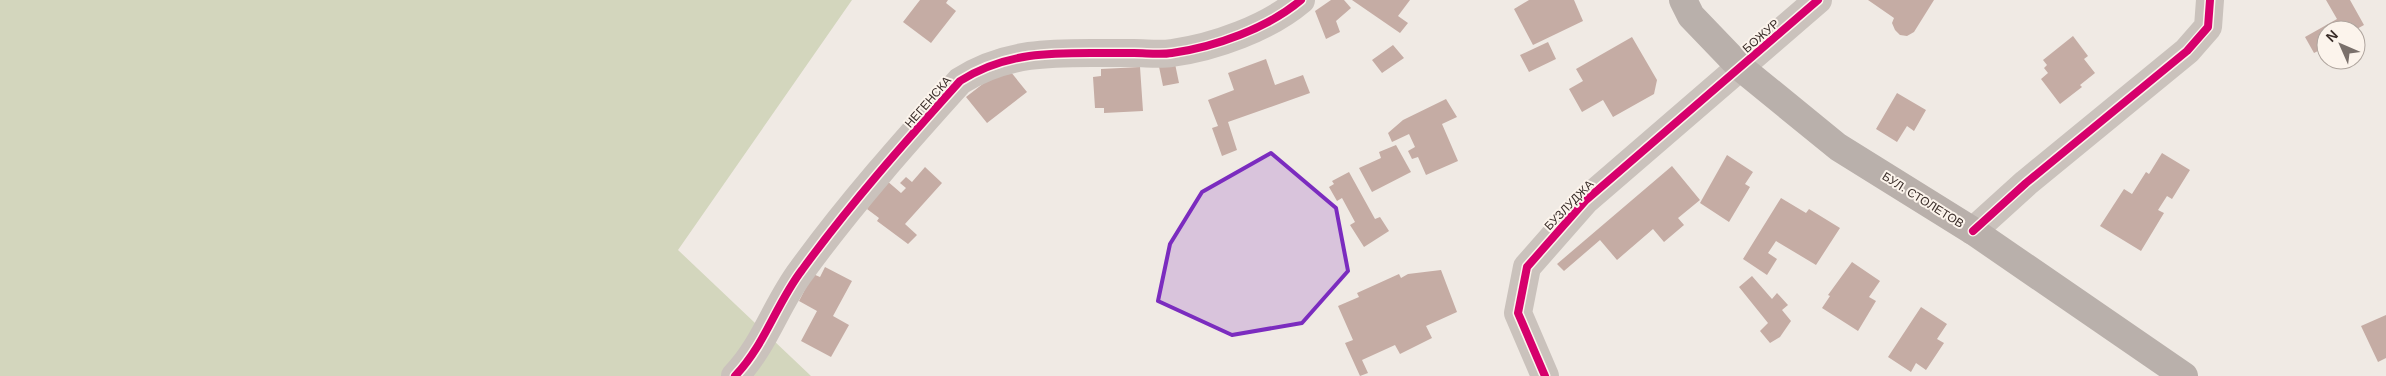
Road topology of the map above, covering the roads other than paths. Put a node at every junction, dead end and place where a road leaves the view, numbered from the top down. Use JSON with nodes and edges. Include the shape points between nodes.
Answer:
{"nodes":[{"id":1,"x":1301,"y":0,"type":"edge"},
{"id":2,"x":1682,"y":0,"type":"edge"},
{"id":3,"x":1818,"y":0,"type":"edge"},
{"id":4,"x":2210,"y":0,"type":"edge"},
{"id":5,"x":1741,"y":68,"type":"junction"},
{"id":6,"x":1973,"y":231,"type":"junction"},
{"id":7,"x":734,"y":376,"type":"edge"},
{"id":8,"x":1545,"y":376,"type":"edge"},
{"id":9,"x":2184,"y":376,"type":"edge"}],
"edges":[{"from":1,"to":7,"type":"street","name":"НЕГЕНСКА","via":[[1251,31],[1199,47],[1171,53],[1022,56],[980,69],[960,81],[846,212],[800,273],[760,345]]},
{"from":2,"to":5,"type":"main road","name":"БУЛ. СТОЛЕТОВ","via":[[1692,16]]},
{"from":3,"to":5,"type":"street","name":"БОЖУР"},
{"from":4,"to":6,"type":"street","via":[[2208,27],[2187,51],[2026,183]]},
{"from":5,"to":6,"type":"main road","name":"БУЛ. СТОЛЕТОВ","via":[[1838,147]]},
{"from":5,"to":8,"type":"street","name":"БУЗЛУДЖА","via":[[1585,201],[1527,267],[1518,312]]},
{"from":6,"to":9,"type":"main road","name":"БУЛ. СТОЛЕТОВ"}]}
